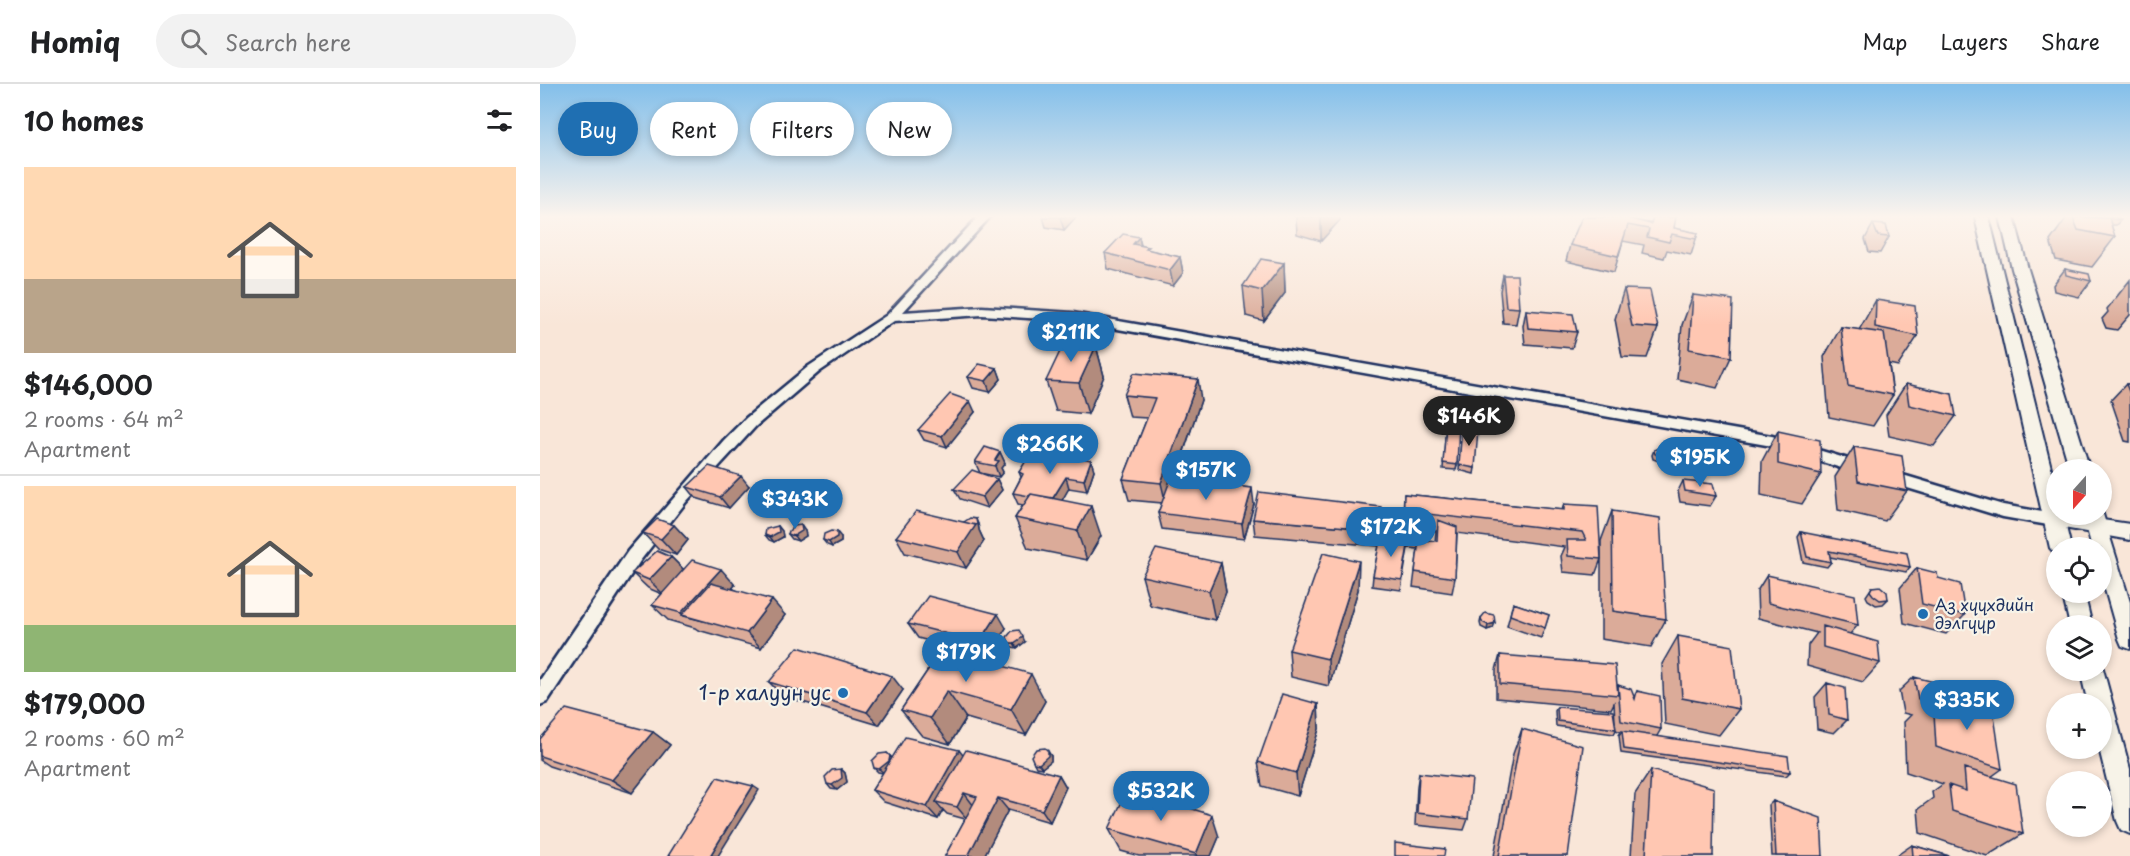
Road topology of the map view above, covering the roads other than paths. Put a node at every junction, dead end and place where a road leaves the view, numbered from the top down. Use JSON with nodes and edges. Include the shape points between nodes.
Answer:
{"nodes":[{"id":1,"x":951,"y":253,"type":"edge"},
{"id":2,"x":1990,"y":253,"type":"edge"},
{"id":3,"x":2016,"y":253,"type":"edge"},
{"id":4,"x":1993,"y":264,"type":"junction"},
{"id":5,"x":2020,"y":269,"type":"junction"},
{"id":6,"x":891,"y":318,"type":"junction"},
{"id":7,"x":2077,"y":459,"type":"edge"},
{"id":8,"x":2046,"y":486,"type":"edge"},
{"id":9,"x":2046,"y":519,"type":"edge"},
{"id":10,"x":2096,"y":525,"type":"edge"},
{"id":11,"x":2110,"y":525,"type":"edge"},
{"id":12,"x":2130,"y":532,"type":"edge"},
{"id":13,"x":2130,"y":639,"type":"edge"},
{"id":14,"x":540,"y":696,"type":"edge"},
{"id":15,"x":2112,"y":750,"type":"edge"},
{"id":16,"x":2130,"y":821,"type":"edge"}],
"edges":[{"from":1,"to":6,"type":"street"},
{"from":2,"to":4,"type":"main road"},
{"from":3,"to":5,"type":"main road"},
{"from":4,"to":5,"type":"main road"},
{"from":4,"to":8,"type":"main road"},
{"from":5,"to":7,"type":"main road"},
{"from":6,"to":9,"type":"street","via":[[982,309],[1073,317],[1772,441],[2003,511]]},
{"from":6,"to":14,"type":"street","via":[[807,375],[729,444],[634,556]]},
{"from":10,"to":13,"type":"main road"},
{"from":11,"to":12,"type":"street"},
{"from":15,"to":16,"type":"main road"}]}
